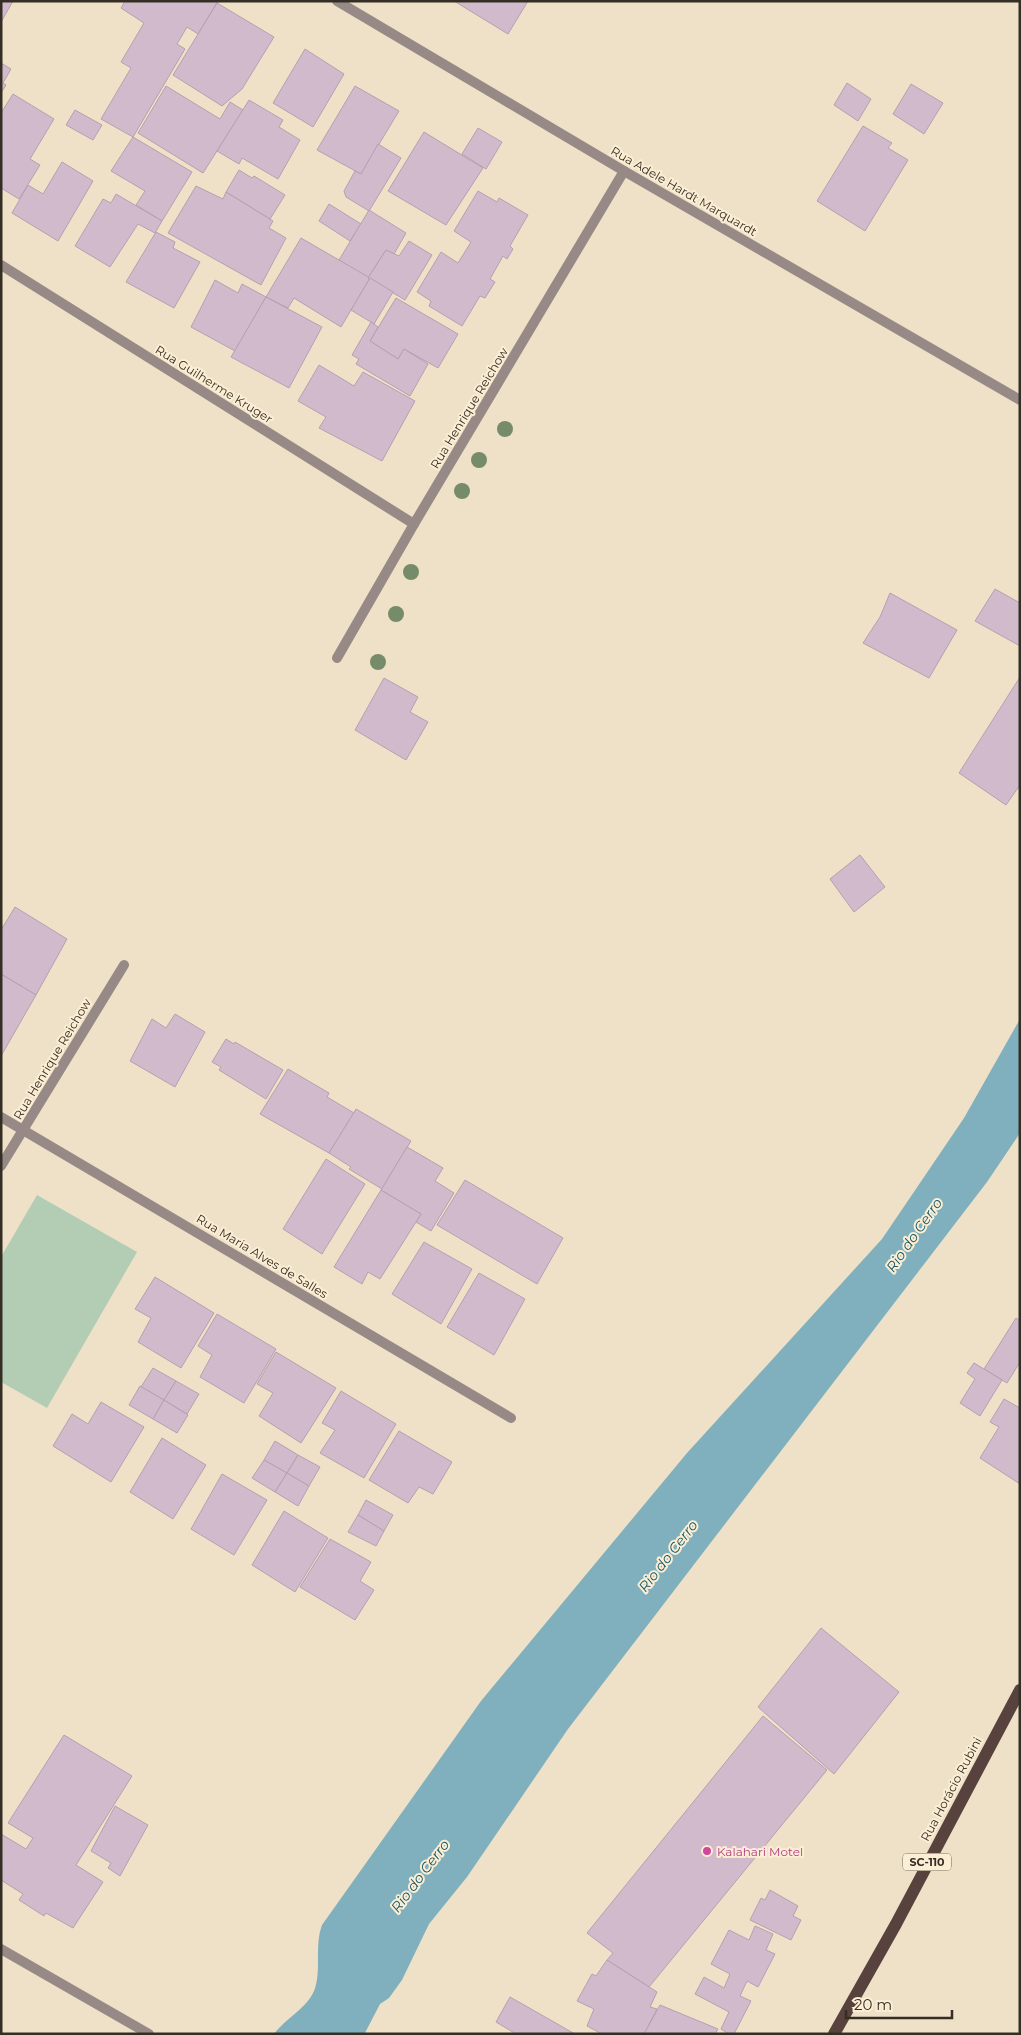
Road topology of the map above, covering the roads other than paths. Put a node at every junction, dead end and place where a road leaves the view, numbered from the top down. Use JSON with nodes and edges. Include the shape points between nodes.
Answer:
{"nodes":[{"id":1,"x":337,"y":1,"type":"edge"},
{"id":2,"x":624,"y":171,"type":"junction"},
{"id":3,"x":1,"y":265,"type":"edge"},
{"id":4,"x":1020,"y":400,"type":"edge"},
{"id":5,"x":414,"y":524,"type":"junction"},
{"id":6,"x":337,"y":658,"type":"dead end"},
{"id":7,"x":124,"y":965,"type":"dead end"},
{"id":8,"x":1,"y":1117,"type":"edge"},
{"id":9,"x":24,"y":1130,"type":"junction"},
{"id":10,"x":1,"y":1166,"type":"edge"},
{"id":11,"x":511,"y":1418,"type":"dead end"},
{"id":12,"x":1020,"y":1690,"type":"edge"},
{"id":13,"x":1,"y":1948,"type":"edge"},
{"id":14,"x":149,"y":2034,"type":"edge"},
{"id":15,"x":834,"y":2034,"type":"edge"}],
"edges":[{"from":1,"to":2,"type":"street","name":"Rua Adele Hardt Marquardt"},
{"from":2,"to":4,"type":"street","name":"Rua Adele Hardt Marquardt"},
{"from":2,"to":5,"type":"street","name":"Rua Henrique Reichow"},
{"from":3,"to":5,"type":"street","name":"Rua Guilherme Kruger"},
{"from":5,"to":6,"type":"street","name":"Rua Henrique Reichow"},
{"from":7,"to":9,"type":"street","name":"Rua Henrique Reichow"},
{"from":8,"to":9,"type":"street","name":"Rua Maria Alves de Salles"},
{"from":9,"to":10,"type":"street","name":"Rua Henrique Reichow"},
{"from":9,"to":11,"type":"street","name":"Rua Maria Alves de Salles"},
{"from":12,"to":15,"type":"main road","name":"Rua Horácio Rubini","number":"SC-110"},
{"from":13,"to":14,"type":"street"}]}
